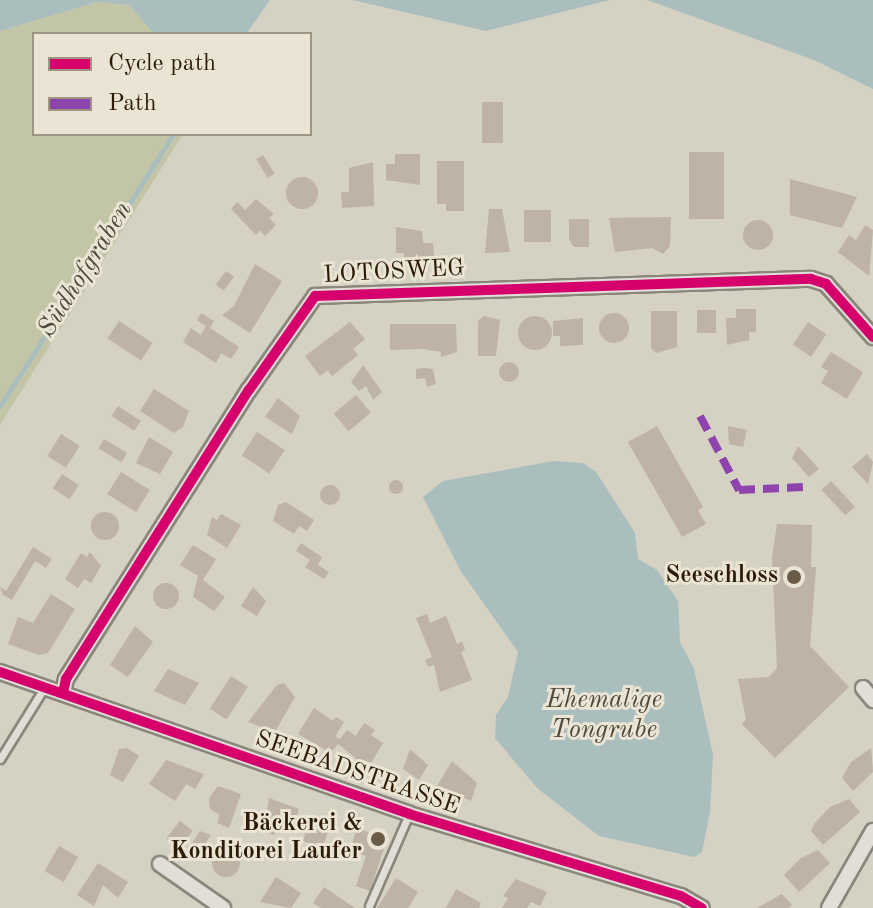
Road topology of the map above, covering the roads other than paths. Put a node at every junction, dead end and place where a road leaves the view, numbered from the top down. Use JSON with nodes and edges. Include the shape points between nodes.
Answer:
{"nodes":[{"id":1,"x":873,"y":337,"type":"edge"},
{"id":2,"x":0,"y":672,"type":"edge"},
{"id":3,"x":44,"y":688,"type":"junction"},
{"id":4,"x":63,"y":693,"type":"junction"},
{"id":5,"x":0,"y":759,"type":"edge"},
{"id":6,"x":409,"y":814,"type":"junction"},
{"id":7,"x":873,"y":831,"type":"edge"},
{"id":8,"x":160,"y":864,"type":"dead end"},
{"id":9,"x":369,"y":906,"type":"edge"},
{"id":10,"x":223,"y":908,"type":"edge"},
{"id":11,"x":702,"y":908,"type":"edge"},
{"id":12,"x":829,"y":908,"type":"edge"}],
"edges":[{"from":1,"to":4,"type":"street","name":"LOTOSWEG","via":[[826,284],[811,279],[315,296],[232,416],[66,679]]},
{"from":2,"to":3,"type":"street","name":"SEEBADSTRASSE"},
{"from":3,"to":4,"type":"street","name":"SEEBADSTRASSE"},
{"from":3,"to":5,"type":"lane"},
{"from":4,"to":6,"type":"street","name":"SEEBADSTRASSE"},
{"from":6,"to":9,"type":"lane"},
{"from":6,"to":11,"type":"street","name":"SEEBADSTRASSE","via":[[650,886]]},
{"from":7,"to":12,"type":"street"},
{"from":8,"to":10,"type":"street"}]}
